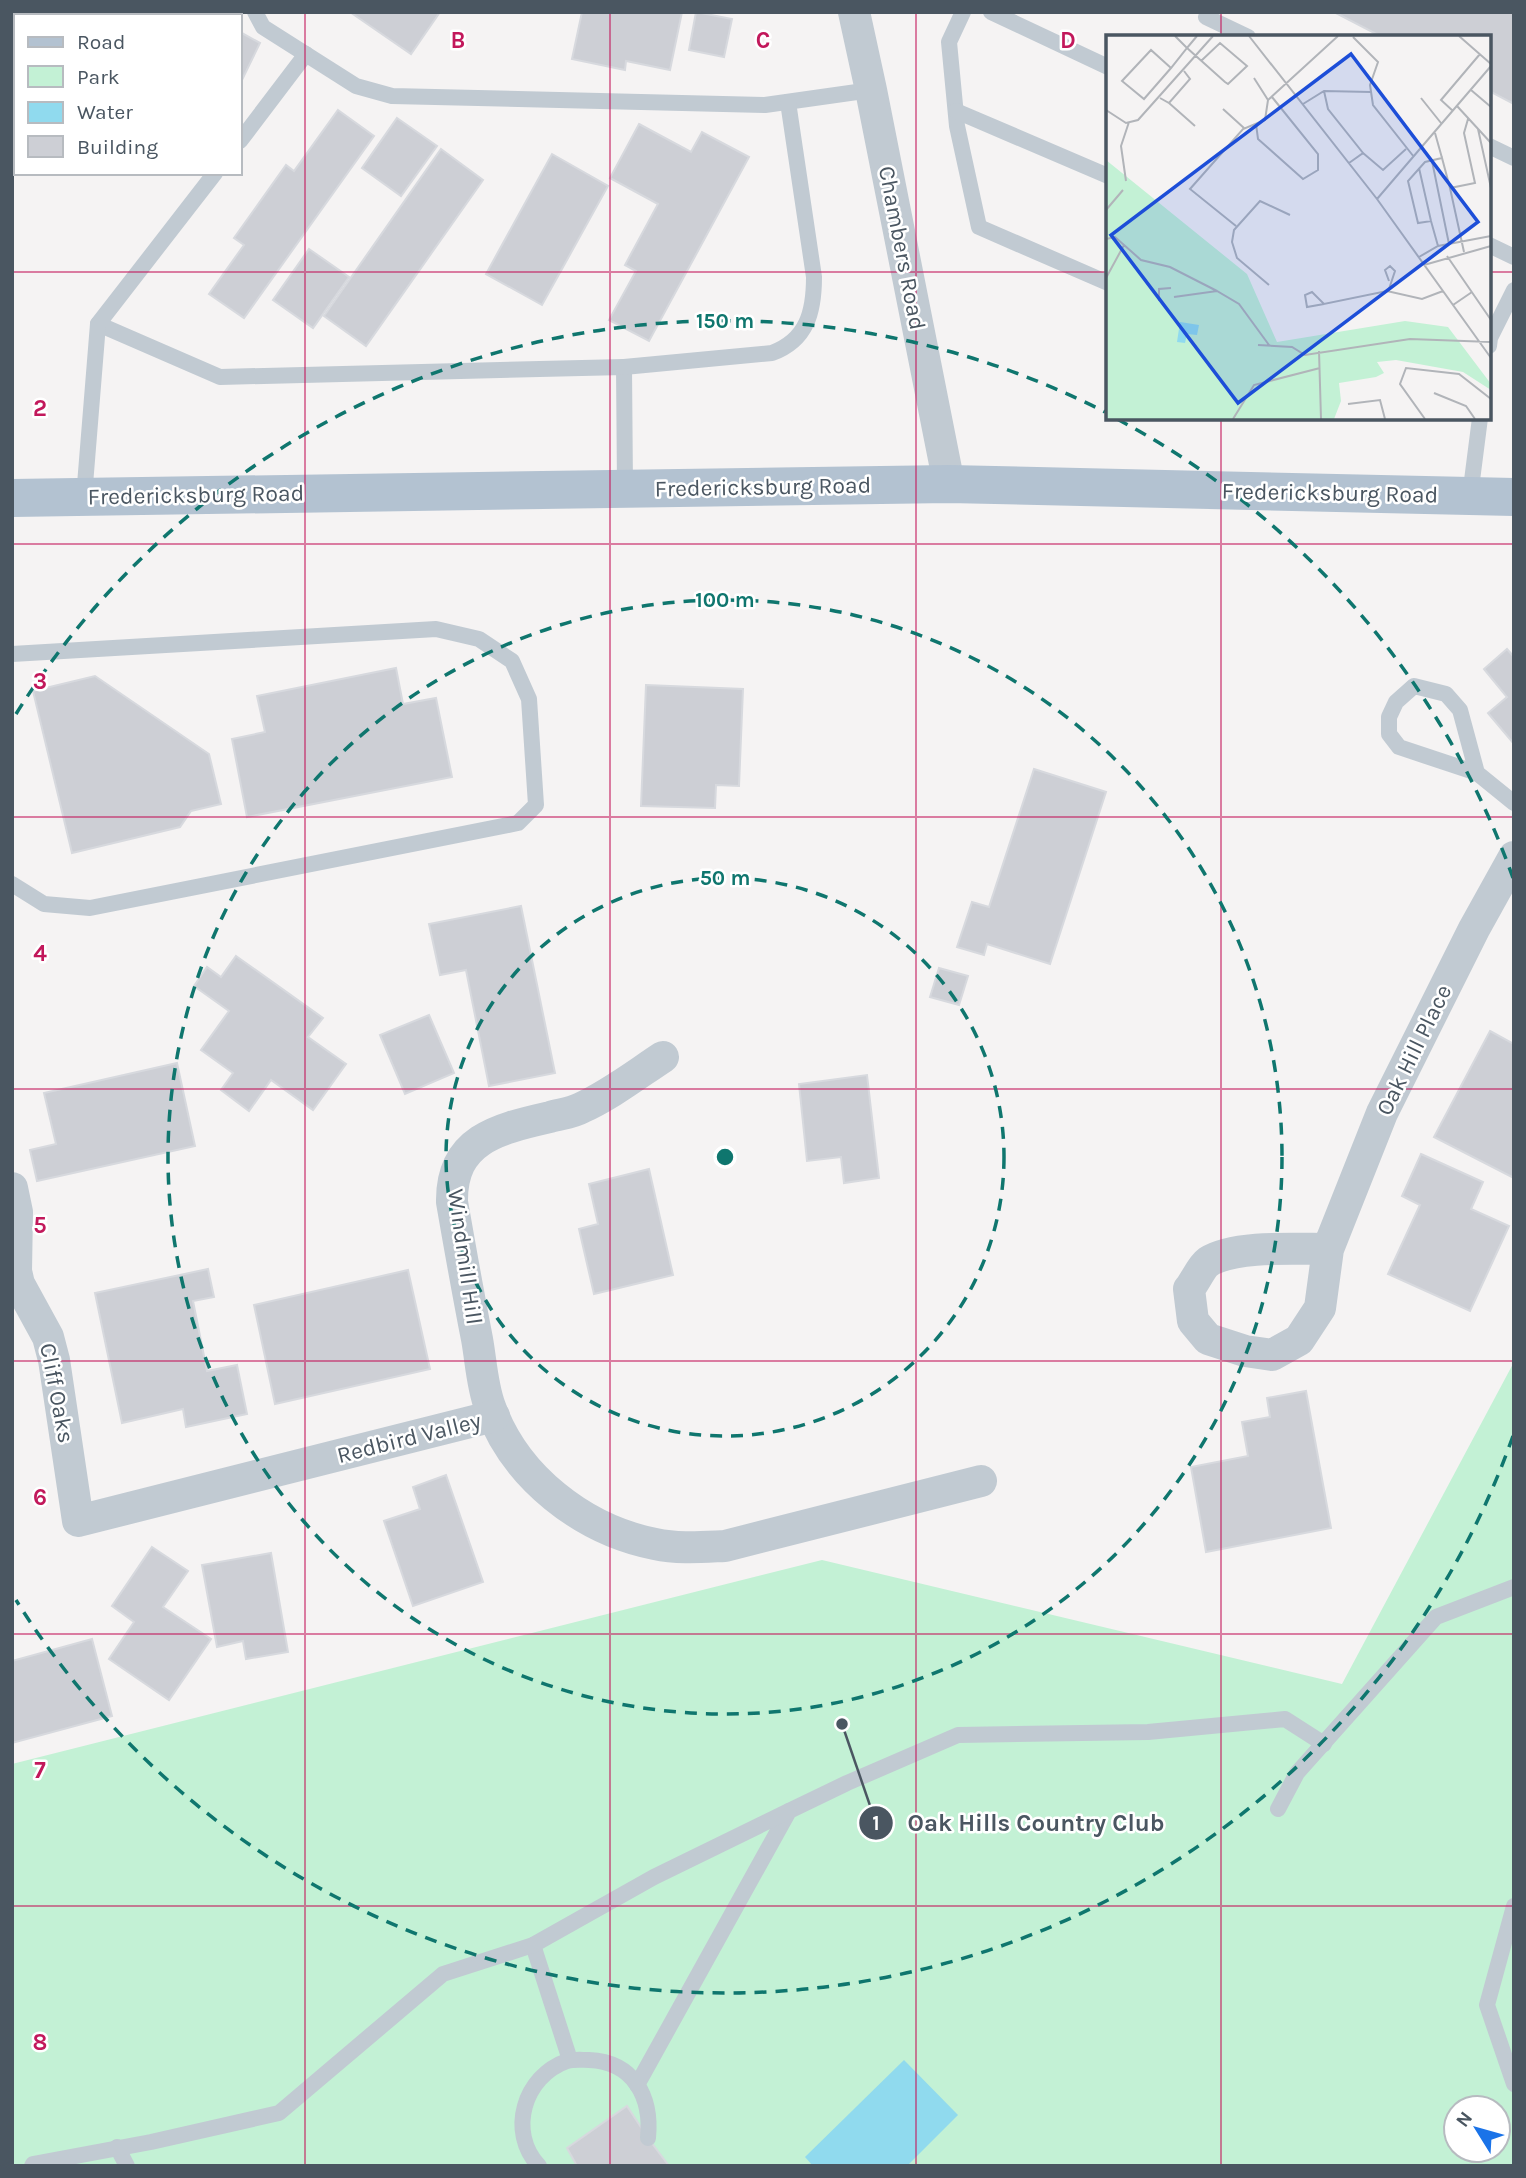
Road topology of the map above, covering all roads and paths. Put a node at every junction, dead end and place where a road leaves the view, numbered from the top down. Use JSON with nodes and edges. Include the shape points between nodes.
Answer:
{"nodes":[{"id":1,"x":255,"y":12,"type":"edge"},
{"id":2,"x":854,"y":12,"type":"edge"},
{"id":3,"x":963,"y":12,"type":"edge"},
{"id":4,"x":991,"y":12,"type":"edge"},
{"id":5,"x":1202,"y":14,"type":"edge"},
{"id":6,"x":1244,"y":35,"type":"edge"},
{"id":7,"x":306,"y":54,"type":"junction"},
{"id":8,"x":1106,"y":66,"type":"edge"},
{"id":9,"x":871,"y":90,"type":"junction"},
{"id":10,"x":788,"y":102,"type":"junction"},
{"id":11,"x":956,"y":111,"type":"junction"},
{"id":12,"x":242,"y":138,"type":"edge"},
{"id":13,"x":1491,"y":147,"type":"edge"},
{"id":14,"x":1514,"y":158,"type":"edge"},
{"id":15,"x":213,"y":175,"type":"edge"},
{"id":16,"x":1106,"y":175,"type":"edge"},
{"id":17,"x":1491,"y":246,"type":"edge"},
{"id":18,"x":1514,"y":257,"type":"edge"},
{"id":19,"x":1106,"y":282,"type":"edge"},
{"id":20,"x":1514,"y":290,"type":"edge"},
{"id":21,"x":98,"y":324,"type":"junction"},
{"id":22,"x":1491,"y":339,"type":"edge"},
{"id":23,"x":624,"y":367,"type":"junction"},
{"id":24,"x":1480,"y":420,"type":"edge"},
{"id":25,"x":949,"y":484,"type":"junction"},
{"id":26,"x":625,"y":488,"type":"junction"},
{"id":27,"x":1470,"y":496,"type":"junction"},
{"id":28,"x":84,"y":497,"type":"junction"},
{"id":29,"x":1514,"y":497,"type":"edge"},
{"id":30,"x":12,"y":498,"type":"edge"},
{"id":31,"x":12,"y":654,"type":"edge"},
{"id":32,"x":1477,"y":773,"type":"junction"},
{"id":33,"x":1514,"y":803,"type":"edge"},
{"id":34,"x":1514,"y":857,"type":"edge"},
{"id":35,"x":12,"y":884,"type":"edge"},
{"id":36,"x":663,"y":1057,"type":"dead end"},
{"id":37,"x":12,"y":1188,"type":"edge"},
{"id":38,"x":1328,"y":1249,"type":"junction"},
{"id":39,"x":494,"y":1416,"type":"junction"},
{"id":40,"x":981,"y":1481,"type":"dead end"},
{"id":41,"x":78,"y":1521,"type":"joint"},
{"id":42,"x":1514,"y":1587,"type":"edge"},
{"id":43,"x":1324,"y":1744,"type":"junction"},
{"id":44,"x":1278,"y":1810,"type":"dead end"},
{"id":45,"x":789,"y":1811,"type":"junction"},
{"id":46,"x":1514,"y":1906,"type":"edge"},
{"id":47,"x":533,"y":1945,"type":"junction"},
{"id":48,"x":570,"y":2060,"type":"junction"},
{"id":49,"x":1514,"y":2084,"type":"edge"},
{"id":50,"x":637,"y":2085,"type":"junction"},
{"id":51,"x":648,"y":2138,"type":"dead end"},
{"id":52,"x":117,"y":2147,"type":"junction"},
{"id":53,"x":32,"y":2166,"type":"edge"},
{"id":54,"x":127,"y":2166,"type":"edge"},
{"id":55,"x":539,"y":2166,"type":"edge"}],
"edges":[{"from":1,"to":7,"type":"lane","via":[[263,27]]},
{"from":2,"to":9,"type":"street","name":"Chambers Road"},
{"from":3,"to":11,"type":"lane","via":[[949,42]]},
{"from":4,"to":8,"type":"lane"},
{"from":5,"to":6,"type":"lane"},
{"from":7,"to":10,"type":"lane","via":[[355,86],[392,96]]},
{"from":7,"to":12,"type":"lane"},
{"from":9,"to":10,"type":"lane"},
{"from":9,"to":25,"type":"street","name":"Chambers Road"},
{"from":10,"to":23,"type":"lane","via":[[814,277],[808,322],[787,348],[772,353]]},
{"from":11,"to":16,"type":"lane"},
{"from":11,"to":19,"type":"lane","via":[[979,227]]},
{"from":13,"to":14,"type":"lane"},
{"from":15,"to":21,"type":"lane"},
{"from":17,"to":18,"type":"lane"},
{"from":20,"to":22,"type":"lane"},
{"from":21,"to":23,"type":"lane","via":[[220,377]]},
{"from":21,"to":28,"type":"lane"},
{"from":23,"to":26,"type":"lane"},
{"from":24,"to":27,"type":"lane"},
{"from":25,"to":26,"type":"main road","name":"Fredericksburg Road"},
{"from":25,"to":27,"type":"main road","name":"Fredericksburg Road"},
{"from":26,"to":28,"type":"main road","name":"Fredericksburg Road"},
{"from":27,"to":29,"type":"main road","name":"Fredericksburg Road"},
{"from":28,"to":30,"type":"main road","name":"Fredericksburg Road"},
{"from":31,"to":35,"type":"lane","via":[[436,629],[479,639],[512,661],[529,699],[536,805],[518,823],[90,908],[44,904]]},
{"from":32,"to":32,"type":"lane","via":[[1460,710],[1446,694],[1414,686],[1396,702],[1389,717],[1389,734],[1399,747]]},
{"from":32,"to":33,"type":"lane"},
{"from":34,"to":38,"type":"street","name":"Oak Hill Place","via":[[1382,1114]]},
{"from":36,"to":39,"type":"street","name":"Windmill Hill","via":[[579,1109],[509,1127],[478,1142],[457,1167],[452,1202]]},
{"from":37,"to":41,"type":"street","name":"Cliff Oaks","via":[[17,1212],[16,1271],[48,1337],[54,1360]]},
{"from":38,"to":38,"type":"street","name":"Oak Hill Place","via":[[1236,1253],[1207,1263],[1189,1289],[1193,1321],[1208,1339],[1272,1355],[1299,1340],[1320,1308]]},
{"from":39,"to":40,"type":"street","name":"Redbird Valley","via":[[536,1480],[570,1509],[611,1531],[656,1544],[725,1546]]},
{"from":39,"to":41,"type":"street","name":"Redbird Valley"},
{"from":42,"to":43,"type":"lane","via":[[1436,1617]]},
{"from":43,"to":44,"type":"lane","via":[[1297,1773]]},
{"from":43,"to":45,"type":"lane","via":[[1286,1719],[1148,1732],[958,1735]]},
{"from":45,"to":47,"type":"lane","via":[[654,1877]]},
{"from":45,"to":50,"type":"lane"},
{"from":46,"to":49,"type":"lane","via":[[1487,2005]]},
{"from":47,"to":48,"type":"lane"},
{"from":47,"to":52,"type":"lane","via":[[443,1974],[279,2113]]},
{"from":48,"to":50,"type":"lane","via":[[601,2061],[622,2069]]},
{"from":48,"to":55,"type":"lane","via":[[540,2078],[527,2096],[523,2139]]},
{"from":50,"to":51,"type":"lane","via":[[650,2119]]},
{"from":52,"to":53,"type":"lane"},
{"from":52,"to":54,"type":"lane"}]}
